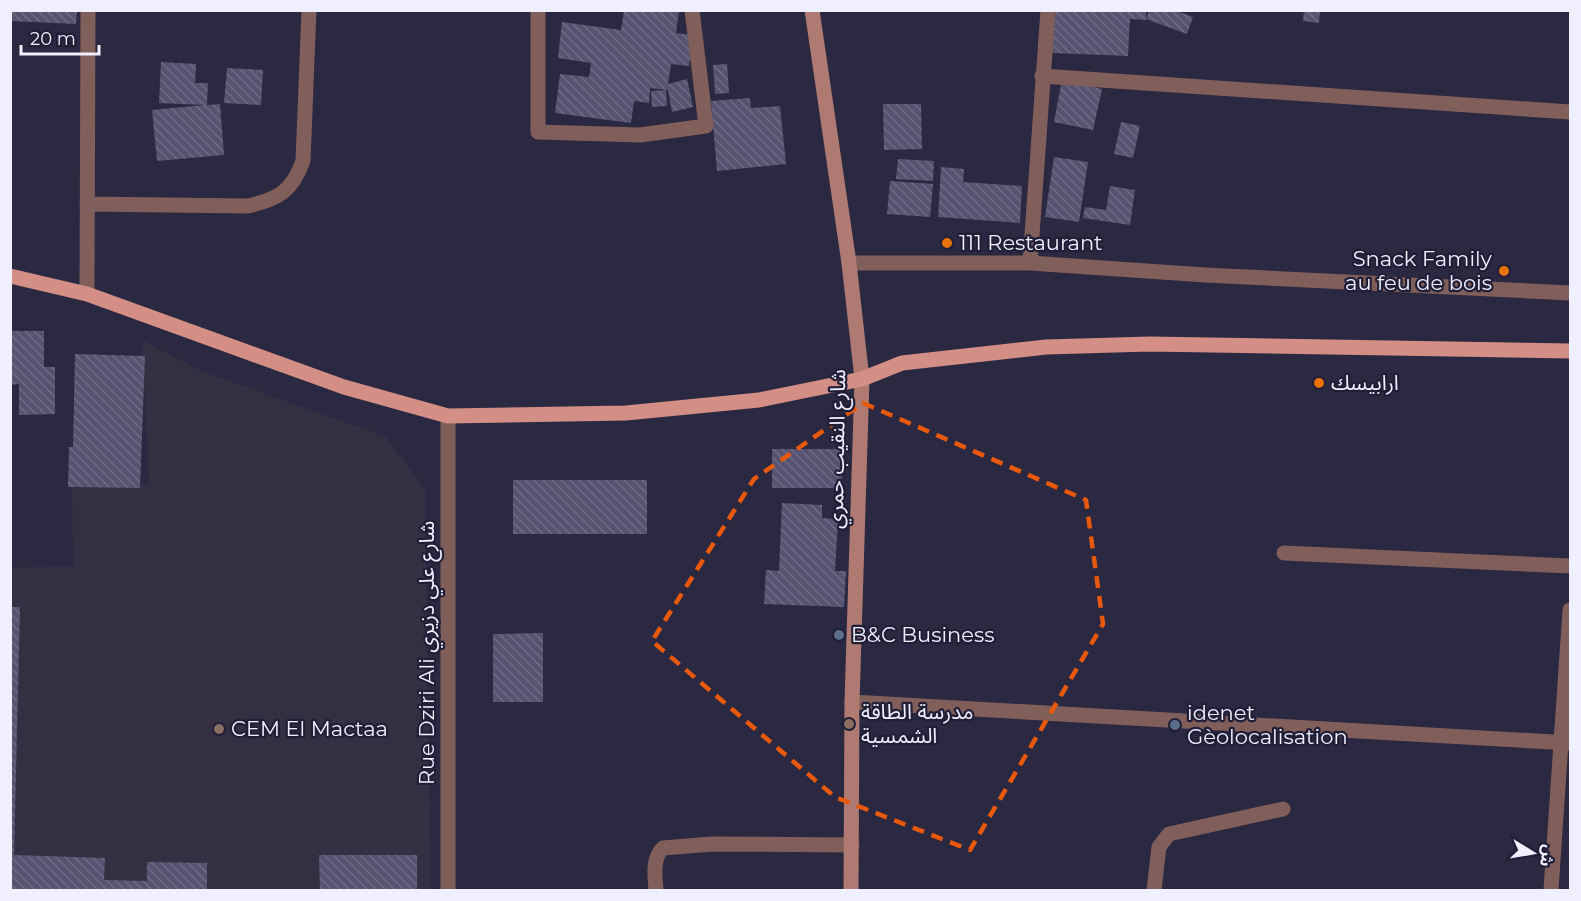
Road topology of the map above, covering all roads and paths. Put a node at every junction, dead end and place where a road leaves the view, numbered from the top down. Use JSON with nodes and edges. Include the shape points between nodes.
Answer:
{"nodes":[{"id":1,"x":88,"y":10,"type":"edge"},
{"id":2,"x":309,"y":10,"type":"edge"},
{"id":3,"x":538,"y":10,"type":"edge"},
{"id":4,"x":692,"y":10,"type":"edge"},
{"id":5,"x":812,"y":10,"type":"edge"},
{"id":6,"x":1048,"y":10,"type":"edge"},
{"id":7,"x":1042,"y":76,"type":"junction"},
{"id":8,"x":1570,"y":112,"type":"edge"},
{"id":9,"x":87,"y":204,"type":"junction"},
{"id":10,"x":849,"y":263,"type":"junction"},
{"id":11,"x":1030,"y":263,"type":"junction"},
{"id":12,"x":10,"y":276,"type":"edge"},
{"id":13,"x":1570,"y":292,"type":"edge"},
{"id":14,"x":87,"y":294,"type":"junction"},
{"id":15,"x":1570,"y":351,"type":"edge"},
{"id":16,"x":862,"y":379,"type":"junction"},
{"id":17,"x":448,"y":416,"type":"junction"},
{"id":18,"x":1284,"y":552,"type":"dead end"},
{"id":19,"x":1570,"y":566,"type":"edge"},
{"id":20,"x":1570,"y":610,"type":"edge"},
{"id":21,"x":852,"y":702,"type":"junction"},
{"id":22,"x":1566,"y":743,"type":"edge"},
{"id":23,"x":1283,"y":809,"type":"dead end"},
{"id":24,"x":852,"y":845,"type":"junction"},
{"id":25,"x":448,"y":891,"type":"edge"},
{"id":26,"x":656,"y":891,"type":"edge"},
{"id":27,"x":851,"y":891,"type":"edge"},
{"id":28,"x":1154,"y":891,"type":"edge"},
{"id":29,"x":1551,"y":891,"type":"edge"}],
"edges":[{"from":1,"to":9,"type":"street"},
{"from":2,"to":9,"type":"street","via":[[303,161],[297,177],[273,200],[248,206]]},
{"from":3,"to":4,"type":"street","via":[[538,132],[640,135],[706,126]]},
{"from":5,"to":10,"type":"main road","name":"شارع النقيب حمري"},
{"from":6,"to":7,"type":"street"},
{"from":7,"to":8,"type":"street"},
{"from":7,"to":11,"type":"street"},
{"from":9,"to":14,"type":"street"},
{"from":10,"to":11,"type":"street"},
{"from":10,"to":16,"type":"main road","name":"شارع النقيب حمري"},
{"from":11,"to":13,"type":"street"},
{"from":12,"to":14,"type":"main road"},
{"from":14,"to":17,"type":"main road","via":[[344,387]]},
{"from":15,"to":16,"type":"main road","via":[[1150,344],[1046,347],[902,363]]},
{"from":16,"to":17,"type":"main road","via":[[759,400],[626,413]]},
{"from":16,"to":21,"type":"main road","name":"شارع النقيب حمري"},
{"from":17,"to":25,"type":"street","name":"Rue Dziri Ali شارع علي دزيري"},
{"from":18,"to":19,"type":"street"},
{"from":20,"to":22,"type":"street"},
{"from":21,"to":22,"type":"street"},
{"from":21,"to":24,"type":"main road","name":"شارع النقيب حمري"},
{"from":22,"to":29,"type":"street"},
{"from":23,"to":28,"type":"street","via":[[1169,834],[1159,847]]},
{"from":24,"to":26,"type":"street","via":[[712,844],[663,848],[655,867]]},
{"from":24,"to":27,"type":"main road","name":"شارع النقيب حمري"}]}
